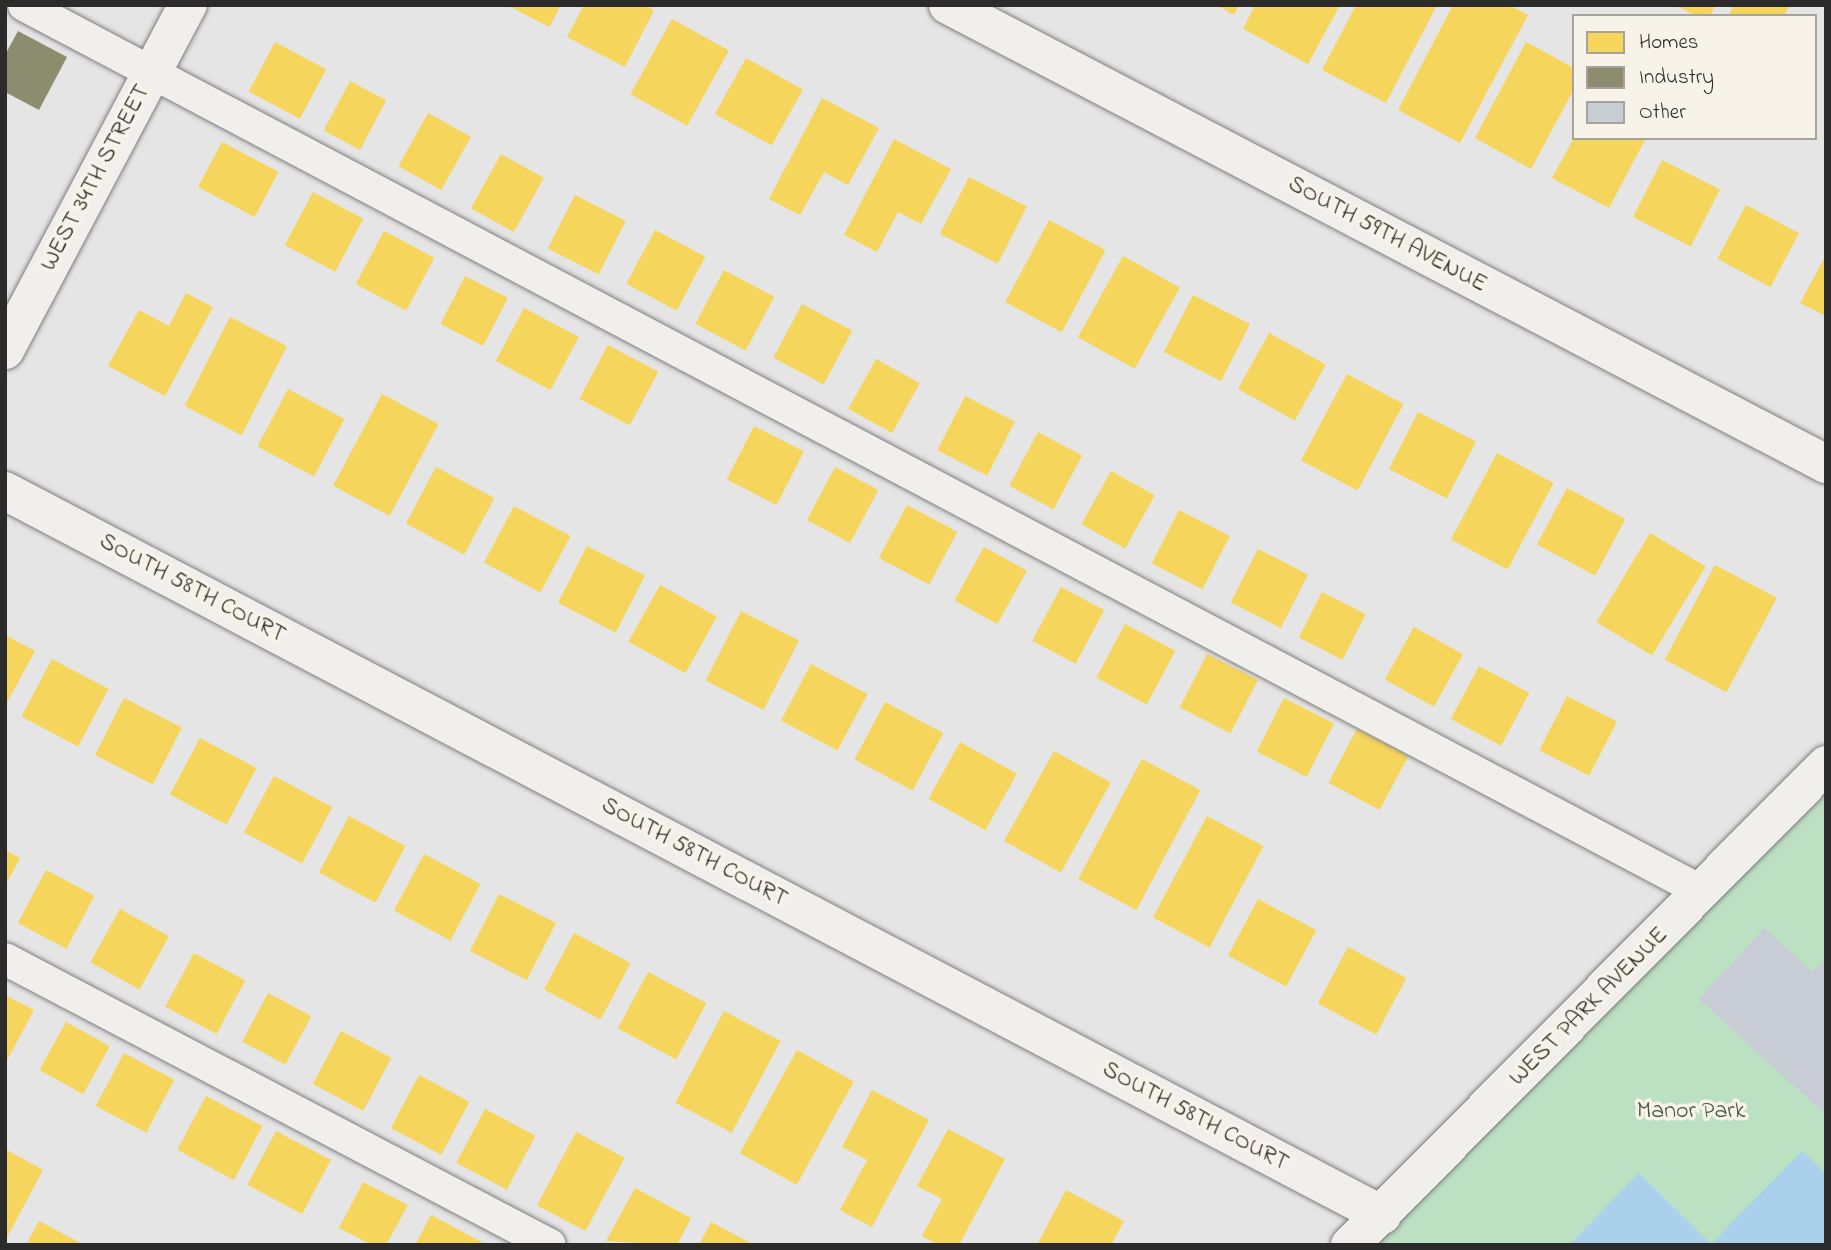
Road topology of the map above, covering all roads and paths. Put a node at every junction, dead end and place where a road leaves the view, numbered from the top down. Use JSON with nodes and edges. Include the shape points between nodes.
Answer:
{"nodes":[{"id":1,"x":24,"y":5,"type":"edge"},
{"id":2,"x":187,"y":5,"type":"edge"},
{"id":3,"x":948,"y":5,"type":"edge"},
{"id":4,"x":152,"y":73,"type":"junction"},
{"id":5,"x":5,"y":350,"type":"edge"},
{"id":6,"x":1826,"y":464,"type":"edge"},
{"id":7,"x":5,"y":491,"type":"edge"},
{"id":8,"x":1826,"y":765,"type":"edge"},
{"id":9,"x":1703,"y":892,"type":"junction"},
{"id":10,"x":5,"y":960,"type":"edge"},
{"id":11,"x":1382,"y":1215,"type":"junction"},
{"id":12,"x":550,"y":1245,"type":"edge"},
{"id":13,"x":1350,"y":1245,"type":"edge"}],
"edges":[{"from":1,"to":4,"type":"lane"},
{"from":2,"to":4,"type":"street","name":"WEST 34TH STREET"},
{"from":3,"to":6,"type":"street","name":"SOUTH 59TH AVENUE"},
{"from":4,"to":5,"type":"street","name":"WEST 34TH STREET"},
{"from":4,"to":9,"type":"lane"},
{"from":7,"to":11,"type":"street","name":"SOUTH 58TH COURT"},
{"from":8,"to":9,"type":"street","name":"WEST PARK AVENUE"},
{"from":9,"to":11,"type":"street","name":"WEST PARK AVENUE"},
{"from":10,"to":12,"type":"lane"},
{"from":11,"to":13,"type":"street","name":"WEST PARK AVENUE"}]}
